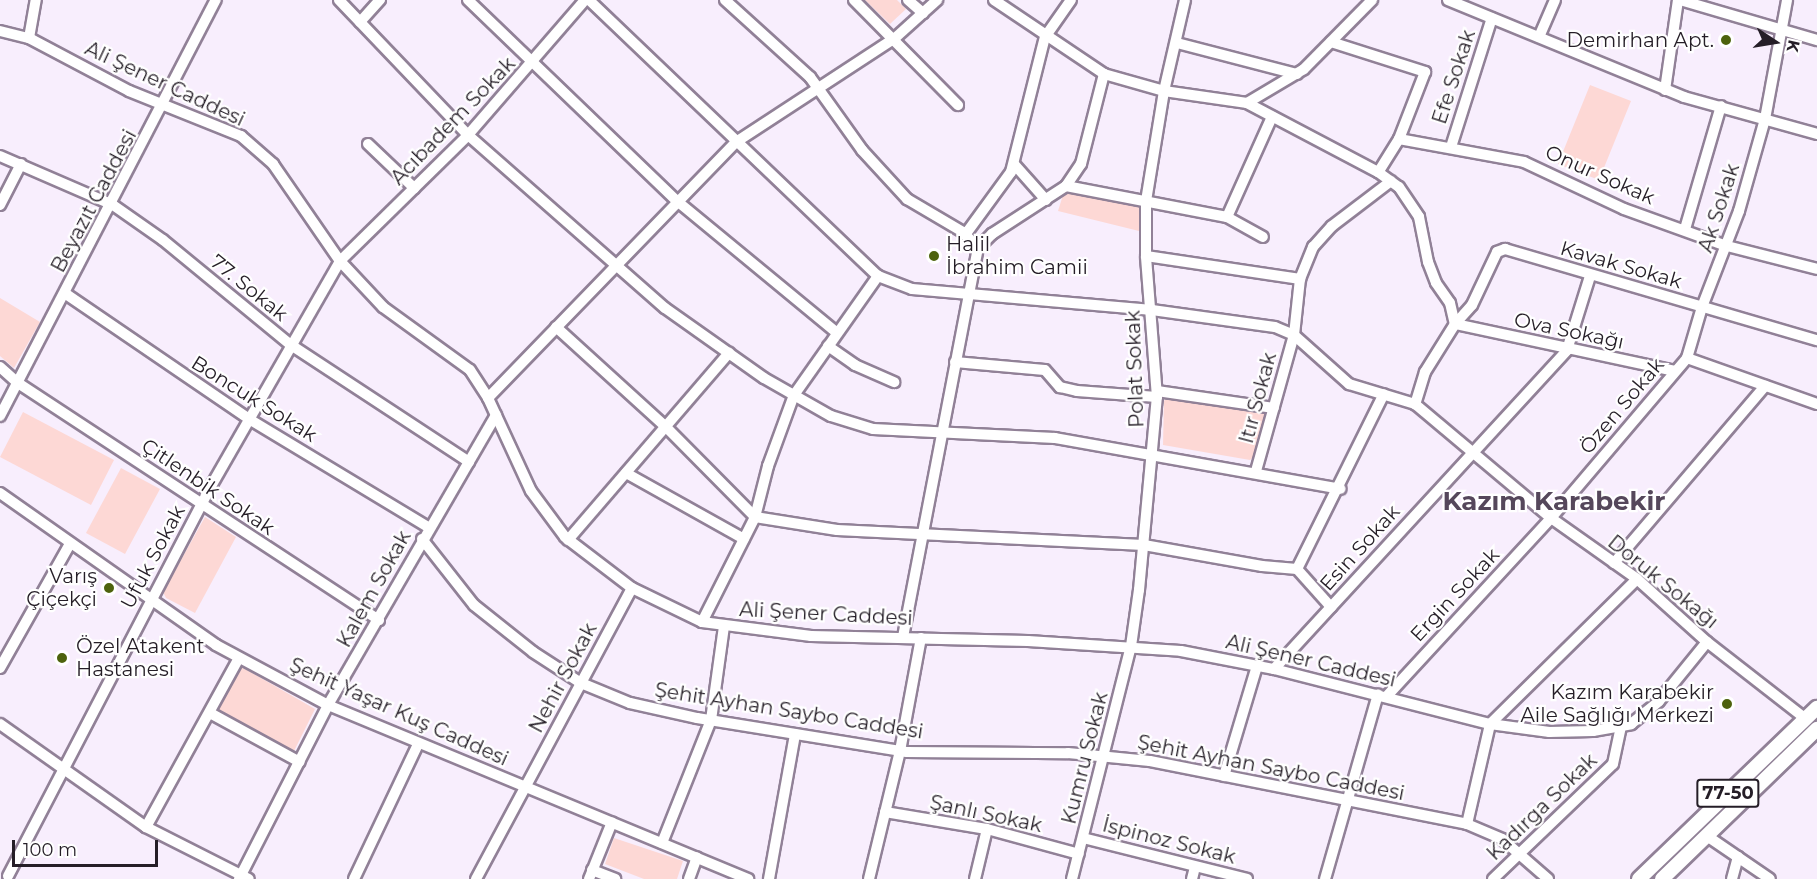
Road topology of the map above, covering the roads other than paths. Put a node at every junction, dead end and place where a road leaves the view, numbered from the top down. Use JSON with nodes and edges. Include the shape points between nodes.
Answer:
{"nodes":[{"id":1,"x":36,"y":0,"type":"edge"},
{"id":2,"x":216,"y":0,"type":"edge"},
{"id":3,"x":339,"y":0,"type":"edge"},
{"id":4,"x":380,"y":0,"type":"edge"},
{"id":5,"x":468,"y":0,"type":"edge"},
{"id":6,"x":587,"y":0,"type":"edge"},
{"id":7,"x":725,"y":0,"type":"edge"},
{"id":8,"x":855,"y":0,"type":"edge"},
{"id":9,"x":909,"y":0,"type":"edge"},
{"id":10,"x":937,"y":0,"type":"edge"},
{"id":11,"x":994,"y":0,"type":"edge"},
{"id":12,"x":1071,"y":0,"type":"edge"},
{"id":13,"x":1185,"y":0,"type":"edge"},
{"id":14,"x":1372,"y":0,"type":"edge"},
{"id":15,"x":1448,"y":0,"type":"edge"},
{"id":16,"x":1555,"y":0,"type":"edge"},
{"id":17,"x":1679,"y":0,"type":"edge"},
{"id":18,"x":1787,"y":0,"type":"edge"},
{"id":19,"x":923,"y":13,"type":"junction"},
{"id":20,"x":1492,"y":18,"type":"junction"},
{"id":21,"x":360,"y":22,"type":"junction"},
{"id":22,"x":1781,"y":29,"type":"junction"},
{"id":23,"x":0,"y":31,"type":"edge"},
{"id":24,"x":1045,"y":37,"type":"junction"},
{"id":25,"x":1539,"y":37,"type":"junction"},
{"id":26,"x":29,"y":38,"type":"junction"},
{"id":27,"x":895,"y":38,"type":"junction"},
{"id":28,"x":1817,"y":40,"type":"edge"},
{"id":29,"x":1331,"y":42,"type":"junction"},
{"id":30,"x":1177,"y":43,"type":"junction"},
{"id":31,"x":532,"y":63,"type":"junction"},
{"id":32,"x":1104,"y":74,"type":"junction"},
{"id":33,"x":1298,"y":74,"type":"junction"},
{"id":34,"x":816,"y":86,"type":"junction"},
{"id":35,"x":1665,"y":90,"type":"junction"},
{"id":36,"x":1164,"y":91,"type":"junction"},
{"id":37,"x":1247,"y":103,"type":"junction"},
{"id":38,"x":164,"y":105,"type":"junction"},
{"id":39,"x":958,"y":105,"type":"dead end"},
{"id":40,"x":1721,"y":106,"type":"junction"},
{"id":41,"x":1272,"y":117,"type":"junction"},
{"id":42,"x":1765,"y":119,"type":"junction"},
{"id":43,"x":1817,"y":134,"type":"edge"},
{"id":44,"x":468,"y":135,"type":"junction"},
{"id":45,"x":1398,"y":139,"type":"junction"},
{"id":46,"x":736,"y":142,"type":"junction"},
{"id":47,"x":368,"y":144,"type":"dead end"},
{"id":48,"x":1451,"y":147,"type":"junction"},
{"id":49,"x":0,"y":156,"type":"edge"},
{"id":50,"x":21,"y":164,"type":"junction"},
{"id":51,"x":1014,"y":164,"type":"junction"},
{"id":52,"x":1378,"y":172,"type":"junction"},
{"id":53,"x":1392,"y":181,"type":"junction"},
{"id":54,"x":1066,"y":186,"type":"junction"},
{"id":55,"x":414,"y":188,"type":"junction"},
{"id":56,"x":1046,"y":200,"type":"junction"},
{"id":57,"x":677,"y":201,"type":"junction"},
{"id":58,"x":1146,"y":201,"type":"junction"},
{"id":59,"x":0,"y":205,"type":"edge"},
{"id":60,"x":112,"y":205,"type":"junction"},
{"id":61,"x":1227,"y":217,"type":"junction"},
{"id":62,"x":1685,"y":229,"type":"junction"},
{"id":63,"x":965,"y":235,"type":"junction"},
{"id":64,"x":1263,"y":237,"type":"dead end"},
{"id":65,"x":1727,"y":246,"type":"junction"},
{"id":66,"x":978,"y":248,"type":"junction"},
{"id":67,"x":1146,"y":256,"type":"junction"},
{"id":68,"x":340,"y":261,"type":"junction"},
{"id":69,"x":615,"y":264,"type":"junction"},
{"id":70,"x":1817,"y":269,"type":"edge"},
{"id":71,"x":878,"y":276,"type":"junction"},
{"id":72,"x":1590,"y":276,"type":"junction"},
{"id":73,"x":1300,"y":279,"type":"junction"},
{"id":74,"x":66,"y":294,"type":"junction"},
{"id":75,"x":968,"y":294,"type":"junction"},
{"id":76,"x":1702,"y":307,"type":"junction"},
{"id":77,"x":1152,"y":310,"type":"junction"},
{"id":78,"x":1455,"y":324,"type":"junction"},
{"id":79,"x":556,"y":327,"type":"junction"},
{"id":80,"x":837,"y":333,"type":"junction"},
{"id":81,"x":1294,"y":335,"type":"junction"},
{"id":82,"x":1817,"y":340,"type":"edge"},
{"id":83,"x":291,"y":345,"type":"junction"},
{"id":84,"x":828,"y":346,"type":"junction"},
{"id":85,"x":1567,"y":350,"type":"junction"},
{"id":86,"x":729,"y":353,"type":"junction"},
{"id":87,"x":1688,"y":358,"type":"junction"},
{"id":88,"x":955,"y":362,"type":"junction"},
{"id":89,"x":0,"y":367,"type":"edge"},
{"id":90,"x":1675,"y":371,"type":"junction"},
{"id":91,"x":894,"y":382,"type":"dead end"},
{"id":92,"x":18,"y":383,"type":"junction"},
{"id":93,"x":1765,"y":386,"type":"junction"},
{"id":94,"x":1157,"y":394,"type":"junction"},
{"id":95,"x":1384,"y":394,"type":"junction"},
{"id":96,"x":794,"y":395,"type":"junction"},
{"id":97,"x":488,"y":398,"type":"junction"},
{"id":98,"x":1415,"y":404,"type":"junction"},
{"id":99,"x":1817,"y":404,"type":"edge"},
{"id":100,"x":1274,"y":408,"type":"junction"},
{"id":101,"x":496,"y":415,"type":"junction"},
{"id":102,"x":0,"y":416,"type":"edge"},
{"id":103,"x":249,"y":419,"type":"junction"},
{"id":104,"x":666,"y":427,"type":"junction"},
{"id":105,"x":942,"y":431,"type":"junction"},
{"id":106,"x":1473,"y":453,"type":"junction"},
{"id":107,"x":1154,"y":454,"type":"junction"},
{"id":108,"x":469,"y":462,"type":"junction"},
{"id":109,"x":1256,"y":471,"type":"junction"},
{"id":110,"x":626,"y":473,"type":"junction"},
{"id":111,"x":1340,"y":489,"type":"junction"},
{"id":112,"x":0,"y":493,"type":"edge"},
{"id":113,"x":201,"y":505,"type":"junction"},
{"id":114,"x":755,"y":517,"type":"junction"},
{"id":115,"x":1551,"y":518,"type":"junction"},
{"id":116,"x":428,"y":527,"type":"junction"},
{"id":117,"x":923,"y":531,"type":"junction"},
{"id":118,"x":422,"y":539,"type":"junction"},
{"id":119,"x":744,"y":539,"type":"junction"},
{"id":120,"x":568,"y":540,"type":"junction"},
{"id":121,"x":70,"y":544,"type":"junction"},
{"id":122,"x":1144,"y":545,"type":"junction"},
{"id":123,"x":1614,"y":563,"type":"junction"},
{"id":124,"x":1297,"y":569,"type":"junction"},
{"id":125,"x":1637,"y":579,"type":"junction"},
{"id":126,"x":632,"y":588,"type":"junction"},
{"id":127,"x":150,"y":600,"type":"junction"},
{"id":128,"x":1331,"y":607,"type":"junction"},
{"id":129,"x":379,"y":620,"type":"junction"},
{"id":130,"x":702,"y":622,"type":"junction"},
{"id":131,"x":724,"y":626,"type":"junction"},
{"id":132,"x":903,"y":637,"type":"junction"},
{"id":133,"x":921,"y":638,"type":"junction"},
{"id":134,"x":1707,"y":642,"type":"junction"},
{"id":135,"x":1131,"y":646,"type":"junction"},
{"id":136,"x":239,"y":658,"type":"junction"},
{"id":137,"x":1257,"y":666,"type":"junction"},
{"id":138,"x":0,"y":668,"type":"edge"},
{"id":139,"x":1274,"y":669,"type":"junction"},
{"id":140,"x":581,"y":683,"type":"junction"},
{"id":141,"x":1382,"y":695,"type":"junction"},
{"id":142,"x":328,"y":705,"type":"junction"},
{"id":143,"x":1817,"y":708,"type":"edge"},
{"id":144,"x":210,"y":713,"type":"junction"},
{"id":145,"x":711,"y":720,"type":"junction"},
{"id":146,"x":0,"y":724,"type":"edge"},
{"id":147,"x":1490,"y":724,"type":"junction"},
{"id":148,"x":1813,"y":725,"type":"edge"},
{"id":149,"x":1621,"y":726,"type":"junction"},
{"id":150,"x":795,"y":734,"type":"junction"},
{"id":151,"x":418,"y":744,"type":"junction"},
{"id":152,"x":900,"y":751,"type":"junction"},
{"id":153,"x":1104,"y":757,"type":"junction"},
{"id":154,"x":300,"y":762,"type":"junction"},
{"id":155,"x":64,"y":766,"type":"junction"},
{"id":156,"x":1224,"y":776,"type":"junction"},
{"id":157,"x":526,"y":787,"type":"junction"},
{"id":158,"x":1349,"y":801,"type":"junction"},
{"id":159,"x":885,"y":812,"type":"junction"},
{"id":160,"x":612,"y":822,"type":"junction"},
{"id":161,"x":1467,"y":824,"type":"junction"},
{"id":162,"x":146,"y":827,"type":"junction"},
{"id":163,"x":987,"y":830,"type":"junction"},
{"id":164,"x":1707,"y":836,"type":"junction"},
{"id":165,"x":1083,"y":838,"type":"junction"},
{"id":166,"x":662,"y":843,"type":"junction"},
{"id":167,"x":1079,"y":854,"type":"junction"},
{"id":168,"x":1521,"y":855,"type":"junction"},
{"id":169,"x":697,"y":857,"type":"junction"},
{"id":170,"x":1738,"y":857,"type":"junction"},
{"id":171,"x":1195,"y":867,"type":"junction"},
{"id":172,"x":7,"y":875,"type":"edge"},
{"id":173,"x":591,"y":875,"type":"edge"},
{"id":174,"x":243,"y":878,"type":"edge"},
{"id":175,"x":354,"y":879,"type":"edge"},
{"id":176,"x":476,"y":879,"type":"edge"},
{"id":177,"x":615,"y":879,"type":"edge"},
{"id":178,"x":689,"y":879,"type":"edge"},
{"id":179,"x":748,"y":879,"type":"edge"},
{"id":180,"x":769,"y":879,"type":"edge"},
{"id":181,"x":869,"y":879,"type":"edge"},
{"id":182,"x":975,"y":879,"type":"edge"},
{"id":183,"x":1072,"y":879,"type":"edge"},
{"id":184,"x":1192,"y":879,"type":"edge"},
{"id":185,"x":1247,"y":879,"type":"edge"},
{"id":186,"x":1325,"y":879,"type":"edge"},
{"id":187,"x":1493,"y":879,"type":"edge"},
{"id":188,"x":1548,"y":879,"type":"edge"},
{"id":189,"x":1639,"y":879,"type":"edge"},
{"id":190,"x":1662,"y":879,"type":"edge"},
{"id":191,"x":1732,"y":879,"type":"edge"},
{"id":192,"x":1770,"y":879,"type":"edge"}],
"edges":[{"from":1,"to":26,"type":"street"},
{"from":2,"to":38,"type":"street","name":"Beyazıt Caddesi"},
{"from":3,"to":21,"type":"street"},
{"from":4,"to":21,"type":"street"},
{"from":5,"to":31,"type":"street"},
{"from":6,"to":31,"type":"street","name":"Acıbadem Sokak"},
{"from":6,"to":46,"type":"street"},
{"from":7,"to":34,"type":"street"},
{"from":8,"to":27,"type":"street"},
{"from":9,"to":19,"type":"street"},
{"from":10,"to":19,"type":"street"},
{"from":11,"to":24,"type":"street"},
{"from":12,"to":24,"type":"street"},
{"from":13,"to":30,"type":"street","name":"Polat Sokak"},
{"from":14,"to":29,"type":"street"},
{"from":15,"to":20,"type":"street"},
{"from":16,"to":25,"type":"street"},
{"from":17,"to":22,"type":"street"},
{"from":17,"to":35,"type":"street"},
{"from":18,"to":22,"type":"street","name":"Ak Sokak"},
{"from":19,"to":27,"type":"street"},
{"from":20,"to":25,"type":"street"},
{"from":20,"to":48,"type":"street","name":"Efe Sokak"},
{"from":21,"to":44,"type":"street"},
{"from":22,"to":28,"type":"street"},
{"from":22,"to":42,"type":"street","name":"Ak Sokak"},
{"from":23,"to":26,"type":"street","name":"Ali Şener Caddesi"},
{"from":24,"to":32,"type":"street"},
{"from":24,"to":51,"type":"street"},
{"from":25,"to":35,"type":"street"},
{"from":26,"to":38,"type":"street","name":"Ali Şener Caddesi","via":[[129,91]]},
{"from":27,"to":34,"type":"street"},
{"from":27,"to":39,"type":"street"},
{"from":29,"to":33,"type":"street"},
{"from":29,"to":45,"type":"street","via":[[1425,72]]},
{"from":30,"to":33,"type":"street"},
{"from":30,"to":36,"type":"street","name":"Polat Sokak"},
{"from":31,"to":44,"type":"street","name":"Acıbadem Sokak"},
{"from":31,"to":57,"type":"street"},
{"from":32,"to":36,"type":"street"},
{"from":32,"to":54,"type":"street","via":[[1081,164]]},
{"from":33,"to":37,"type":"street"},
{"from":34,"to":46,"type":"street"},
{"from":34,"to":63,"type":"street","via":[[862,150],[908,199]]},
{"from":35,"to":40,"type":"street"},
{"from":36,"to":37,"type":"street"},
{"from":36,"to":58,"type":"street","name":"Polat Sokak"},
{"from":37,"to":41,"type":"street"},
{"from":38,"to":60,"type":"street","name":"Beyazıt Caddesi"},
{"from":38,"to":68,"type":"street","name":"Ali Şener Caddesi","via":[[242,136],[273,164]]},
{"from":40,"to":42,"type":"street"},
{"from":40,"to":62,"type":"street"},
{"from":41,"to":52,"type":"street"},
{"from":41,"to":61,"type":"street"},
{"from":42,"to":43,"type":"street"},
{"from":42,"to":65,"type":"street","name":"Ak Sokak"},
{"from":44,"to":55,"type":"street","name":"Acıbadem Sokak"},
{"from":44,"to":69,"type":"street"},
{"from":45,"to":48,"type":"street","name":"Onur Sokak"},
{"from":45,"to":52,"type":"street"},
{"from":46,"to":57,"type":"street"},
{"from":46,"to":71,"type":"street"},
{"from":47,"to":55,"type":"street"},
{"from":48,"to":62,"type":"street","name":"Onur Sokak","via":[[1524,162],[1624,209]]},
{"from":49,"to":50,"type":"street","name":"77. Sokak"},
{"from":50,"to":59,"type":"street"},
{"from":50,"to":60,"type":"street","name":"77. Sokak"},
{"from":51,"to":56,"type":"street"},
{"from":51,"to":63,"type":"street"},
{"from":52,"to":53,"type":"street"},
{"from":53,"to":73,"type":"street","name":"Itır Sokak","via":[[1332,226],[1313,248]]},
{"from":53,"to":78,"type":"street","via":[[1419,217],[1428,262],[1450,303]]},
{"from":54,"to":56,"type":"street"},
{"from":54,"to":58,"type":"street"},
{"from":55,"to":68,"type":"street","name":"Acıbadem Sokak"},
{"from":56,"to":66,"type":"street","via":[[992,234]]},
{"from":57,"to":69,"type":"street"},
{"from":57,"to":80,"type":"street"},
{"from":58,"to":61,"type":"street"},
{"from":58,"to":67,"type":"street","name":"Polat Sokak"},
{"from":60,"to":74,"type":"street","name":"Beyazıt Caddesi"},
{"from":60,"to":83,"type":"street","name":"77. Sokak","via":[[163,240]]},
{"from":61,"to":64,"type":"street"},
{"from":62,"to":65,"type":"street","name":"Onur Sokak"},
{"from":63,"to":66,"type":"street"},
{"from":65,"to":70,"type":"street","name":"Onur Sokak"},
{"from":65,"to":76,"type":"street","name":"Ak Sokak"},
{"from":66,"to":75,"type":"street"},
{"from":67,"to":73,"type":"street"},
{"from":67,"to":77,"type":"street","name":"Polat Sokak"},
{"from":68,"to":83,"type":"street","name":"Ufuk Sokak"},
{"from":68,"to":97,"type":"street","name":"Ali Şener Caddesi","via":[[383,307],[470,370]]},
{"from":69,"to":79,"type":"street"},
{"from":69,"to":86,"type":"street","via":[[665,308]]},
{"from":71,"to":75,"type":"street","via":[[912,289]]},
{"from":71,"to":80,"type":"street"},
{"from":72,"to":76,"type":"street","name":"Kavak Sokak"},
{"from":72,"to":78,"type":"street","name":"Kavak Sokak","via":[[1505,249],[1497,252],[1472,304]]},
{"from":72,"to":85,"type":"street"},
{"from":73,"to":81,"type":"street","name":"Itır Sokak"},
{"from":74,"to":92,"type":"street","name":"Beyazıt Caddesi"},
{"from":74,"to":103,"type":"street","name":"Boncuk Sokak"},
{"from":75,"to":77,"type":"street"},
{"from":75,"to":88,"type":"street"},
{"from":76,"to":82,"type":"street","name":"Kavak Sokak"},
{"from":76,"to":87,"type":"street","name":"Özen Sokak"},
{"from":77,"to":81,"type":"street","via":[[1275,327]]},
{"from":77,"to":94,"type":"street","name":"Polat Sokak"},
{"from":78,"to":85,"type":"street","name":"Ova Sokağı"},
{"from":78,"to":98,"type":"street","name":"Kavak Sokak","via":[[1425,372]]},
{"from":79,"to":97,"type":"street"},
{"from":79,"to":104,"type":"street"},
{"from":80,"to":84,"type":"street"},
{"from":81,"to":95,"type":"street","via":[[1349,384],[1366,392]]},
{"from":81,"to":100,"type":"street","name":"Itır Sokak"},
{"from":83,"to":103,"type":"street","name":"Ufuk Sokak"},
{"from":83,"to":108,"type":"street","name":"77. Sokak"},
{"from":84,"to":91,"type":"street"},
{"from":84,"to":96,"type":"street"},
{"from":85,"to":90,"type":"street","name":"Ova Sokağı"},
{"from":85,"to":106,"type":"street","name":"Esin Sokak"},
{"from":86,"to":96,"type":"street"},
{"from":86,"to":104,"type":"street"},
{"from":87,"to":90,"type":"street","name":"Özen Sokak"},
{"from":87,"to":93,"type":"street"},
{"from":88,"to":94,"type":"street","via":[[1045,370],[1060,387],[1077,391]]},
{"from":88,"to":105,"type":"street"},
{"from":89,"to":92,"type":"street","name":"Çitlenbik Sokak"},
{"from":90,"to":115,"type":"street","name":"Özen Sokak"},
{"from":92,"to":102,"type":"street","name":"Beyazıt Caddesi"},
{"from":92,"to":113,"type":"street","name":"Çitlenbik Sokak"},
{"from":93,"to":99,"type":"street"},
{"from":93,"to":123,"type":"street"},
{"from":94,"to":100,"type":"street"},
{"from":94,"to":107,"type":"street","name":"Polat Sokak"},
{"from":95,"to":98,"type":"street"},
{"from":95,"to":111,"type":"street"},
{"from":96,"to":105,"type":"street","via":[[855,426]]},
{"from":96,"to":114,"type":"street","via":[[768,466]]},
{"from":97,"to":101,"type":"street","name":"Ali Şener Caddesi"},
{"from":98,"to":106,"type":"street","name":"Doruk Sokağı"},
{"from":100,"to":109,"type":"street","name":"Itır Sokak"},
{"from":101,"to":108,"type":"street","name":"Kalem Sokak"},
{"from":101,"to":120,"type":"street","name":"Ali Şener Caddesi","via":[[531,491]]},
{"from":103,"to":113,"type":"street","name":"Ufuk Sokak"},
{"from":103,"to":116,"type":"street","name":"Boncuk Sokak"},
{"from":104,"to":110,"type":"street"},
{"from":104,"to":114,"type":"street"},
{"from":105,"to":107,"type":"street","via":[[1054,438]]},
{"from":105,"to":117,"type":"street"},
{"from":106,"to":115,"type":"street","name":"Doruk Sokağı"},
{"from":106,"to":128,"type":"street","name":"Esin Sokak"},
{"from":107,"to":109,"type":"street"},
{"from":107,"to":122,"type":"street","name":"Polat Sokak"},
{"from":108,"to":116,"type":"street","name":"Kalem Sokak"},
{"from":109,"to":111,"type":"street"},
{"from":110,"to":119,"type":"street"},
{"from":110,"to":120,"type":"street"},
{"from":111,"to":124,"type":"street"},
{"from":112,"to":121,"type":"street","name":"Şehit Yaşar Kuş Caddesi"},
{"from":113,"to":127,"type":"street","name":"Ufuk Sokak"},
{"from":113,"to":129,"type":"street","name":"Çitlenbik Sokak"},
{"from":114,"to":117,"type":"street","via":[[837,530]]},
{"from":114,"to":119,"type":"street"},
{"from":115,"to":123,"type":"street","name":"Doruk Sokağı"},
{"from":115,"to":141,"type":"street","name":"Ergin Sokak"},
{"from":116,"to":118,"type":"street","name":"Kalem Sokak"},
{"from":117,"to":122,"type":"street"},
{"from":117,"to":132,"type":"street"},
{"from":118,"to":129,"type":"street","name":"Kalem Sokak"},
{"from":118,"to":140,"type":"street","name":"Şehit Ayhan Saybo Caddesi","via":[[474,605],[533,652]]},
{"from":119,"to":130,"type":"street"},
{"from":120,"to":126,"type":"street","name":"Ali Şener Caddesi"},
{"from":121,"to":127,"type":"street","name":"Şehit Yaşar Kuş Caddesi"},
{"from":121,"to":138,"type":"street"},
{"from":122,"to":124,"type":"street"},
{"from":122,"to":135,"type":"street","name":"Polat Sokak"},
{"from":123,"to":125,"type":"street","name":"Doruk Sokağı"},
{"from":124,"to":128,"type":"street"},
{"from":125,"to":134,"type":"street","name":"Doruk Sokağı"},
{"from":125,"to":147,"type":"street"},
{"from":126,"to":130,"type":"street","name":"Ali Şener Caddesi"},
{"from":126,"to":140,"type":"street","name":"Nehir Sokak"},
{"from":127,"to":136,"type":"street","name":"Şehit Yaşar Kuş Caddesi"},
{"from":127,"to":155,"type":"street","name":"Ufuk Sokak"},
{"from":128,"to":139,"type":"street","name":"Esin Sokak"},
{"from":129,"to":142,"type":"street","name":"Kalem Sokak"},
{"from":130,"to":131,"type":"street","name":"Ali Şener Caddesi"},
{"from":131,"to":132,"type":"street","name":"Ali Şener Caddesi","via":[[811,636]]},
{"from":131,"to":145,"type":"street"},
{"from":132,"to":133,"type":"street","name":"Ali Şener Caddesi"},
{"from":133,"to":135,"type":"street","name":"Ali Şener Caddesi"},
{"from":133,"to":152,"type":"street"},
{"from":134,"to":148,"type":"street","name":"Doruk Sokağı"},
{"from":134,"to":149,"type":"street","name":"Ali Şener Caddesi","via":[[1659,701],[1631,724]]},
{"from":135,"to":137,"type":"street","name":"Ali Şener Caddesi"},
{"from":135,"to":153,"type":"street","name":"Kumru Sokak"},
{"from":136,"to":142,"type":"street","name":"Şehit Yaşar Kuş Caddesi"},
{"from":136,"to":144,"type":"street"},
{"from":137,"to":139,"type":"street","name":"Ali Şener Caddesi"},
{"from":137,"to":156,"type":"street"},
{"from":139,"to":141,"type":"street","name":"Ali Şener Caddesi"},
{"from":140,"to":145,"type":"street","name":"Şehit Ayhan Saybo Caddesi","via":[[630,703]]},
{"from":140,"to":157,"type":"street","name":"Nehir Sokak"},
{"from":141,"to":147,"type":"street","name":"Ali Şener Caddesi"},
{"from":141,"to":158,"type":"street"},
{"from":142,"to":151,"type":"street","name":"Şehit Yaşar Kuş Caddesi"},
{"from":142,"to":154,"type":"street","name":"Kalem Sokak"},
{"from":143,"to":148,"type":"main road","number":"77-50"},
{"from":144,"to":154,"type":"street"},
{"from":144,"to":162,"type":"street"},
{"from":145,"to":150,"type":"street","name":"Şehit Ayhan Saybo Caddesi"},
{"from":145,"to":166,"type":"street"},
{"from":146,"to":155,"type":"street"},
{"from":147,"to":149,"type":"street","name":"Ali Şener Caddesi","via":[[1549,732]]},
{"from":147,"to":161,"type":"street"},
{"from":148,"to":164,"type":"main road","number":"77-50"},
{"from":148,"to":189,"type":"main road","number":"77-50"},
{"from":149,"to":168,"type":"street","name":"Kadırga Sokak","via":[[1613,764]]},
{"from":150,"to":152,"type":"street","name":"Şehit Ayhan Saybo Caddesi"},
{"from":150,"to":180,"type":"street"},
{"from":151,"to":157,"type":"street","name":"Şehit Yaşar Kuş Caddesi"},
{"from":151,"to":175,"type":"street"},
{"from":152,"to":153,"type":"street","name":"Şehit Ayhan Saybo Caddesi"},
{"from":152,"to":159,"type":"street"},
{"from":153,"to":156,"type":"street","name":"Şehit Ayhan Saybo Caddesi"},
{"from":153,"to":165,"type":"street","name":"Kumru Sokak"},
{"from":154,"to":174,"type":"street","name":"Kalem Sokak"},
{"from":155,"to":162,"type":"street"},
{"from":155,"to":172,"type":"street","name":"Ufuk Sokak"},
{"from":156,"to":158,"type":"street","name":"Şehit Ayhan Saybo Caddesi"},
{"from":157,"to":160,"type":"street","name":"Şehit Yaşar Kuş Caddesi"},
{"from":157,"to":176,"type":"street","name":"Nehir Sokak"},
{"from":158,"to":161,"type":"street","name":"Şehit Ayhan Saybo Caddesi"},
{"from":158,"to":186,"type":"street"},
{"from":159,"to":163,"type":"street","name":"Şanlı Sokak"},
{"from":159,"to":181,"type":"street"},
{"from":160,"to":166,"type":"street","name":"Şehit Yaşar Kuş Caddesi"},
{"from":160,"to":173,"type":"street"},
{"from":161,"to":168,"type":"street","name":"Şehit Ayhan Saybo Caddesi","via":[[1484,830]]},
{"from":162,"to":174,"type":"street"},
{"from":163,"to":167,"type":"street","name":"Şanlı Sokak"},
{"from":163,"to":182,"type":"street"},
{"from":164,"to":170,"type":"street"},
{"from":164,"to":190,"type":"main road","number":"77-50"},
{"from":165,"to":167,"type":"street","name":"Kumru Sokak"},
{"from":165,"to":171,"type":"street","name":"İspinoz Sokak"},
{"from":166,"to":169,"type":"street","name":"Şehit Yaşar Kuş Caddesi"},
{"from":167,"to":183,"type":"street","name":"Kumru Sokak"},
{"from":168,"to":187,"type":"street","name":"Kadırga Sokak"},
{"from":168,"to":188,"type":"street","name":"Şehit Ayhan Saybo Caddesi"},
{"from":169,"to":178,"type":"street"},
{"from":169,"to":179,"type":"street","name":"Şehit Yaşar Kuş Caddesi"},
{"from":170,"to":191,"type":"street"},
{"from":170,"to":192,"type":"street"},
{"from":171,"to":184,"type":"street"},
{"from":171,"to":185,"type":"street","name":"İspinoz Sokak"},
{"from":173,"to":177,"type":"street"}]}
